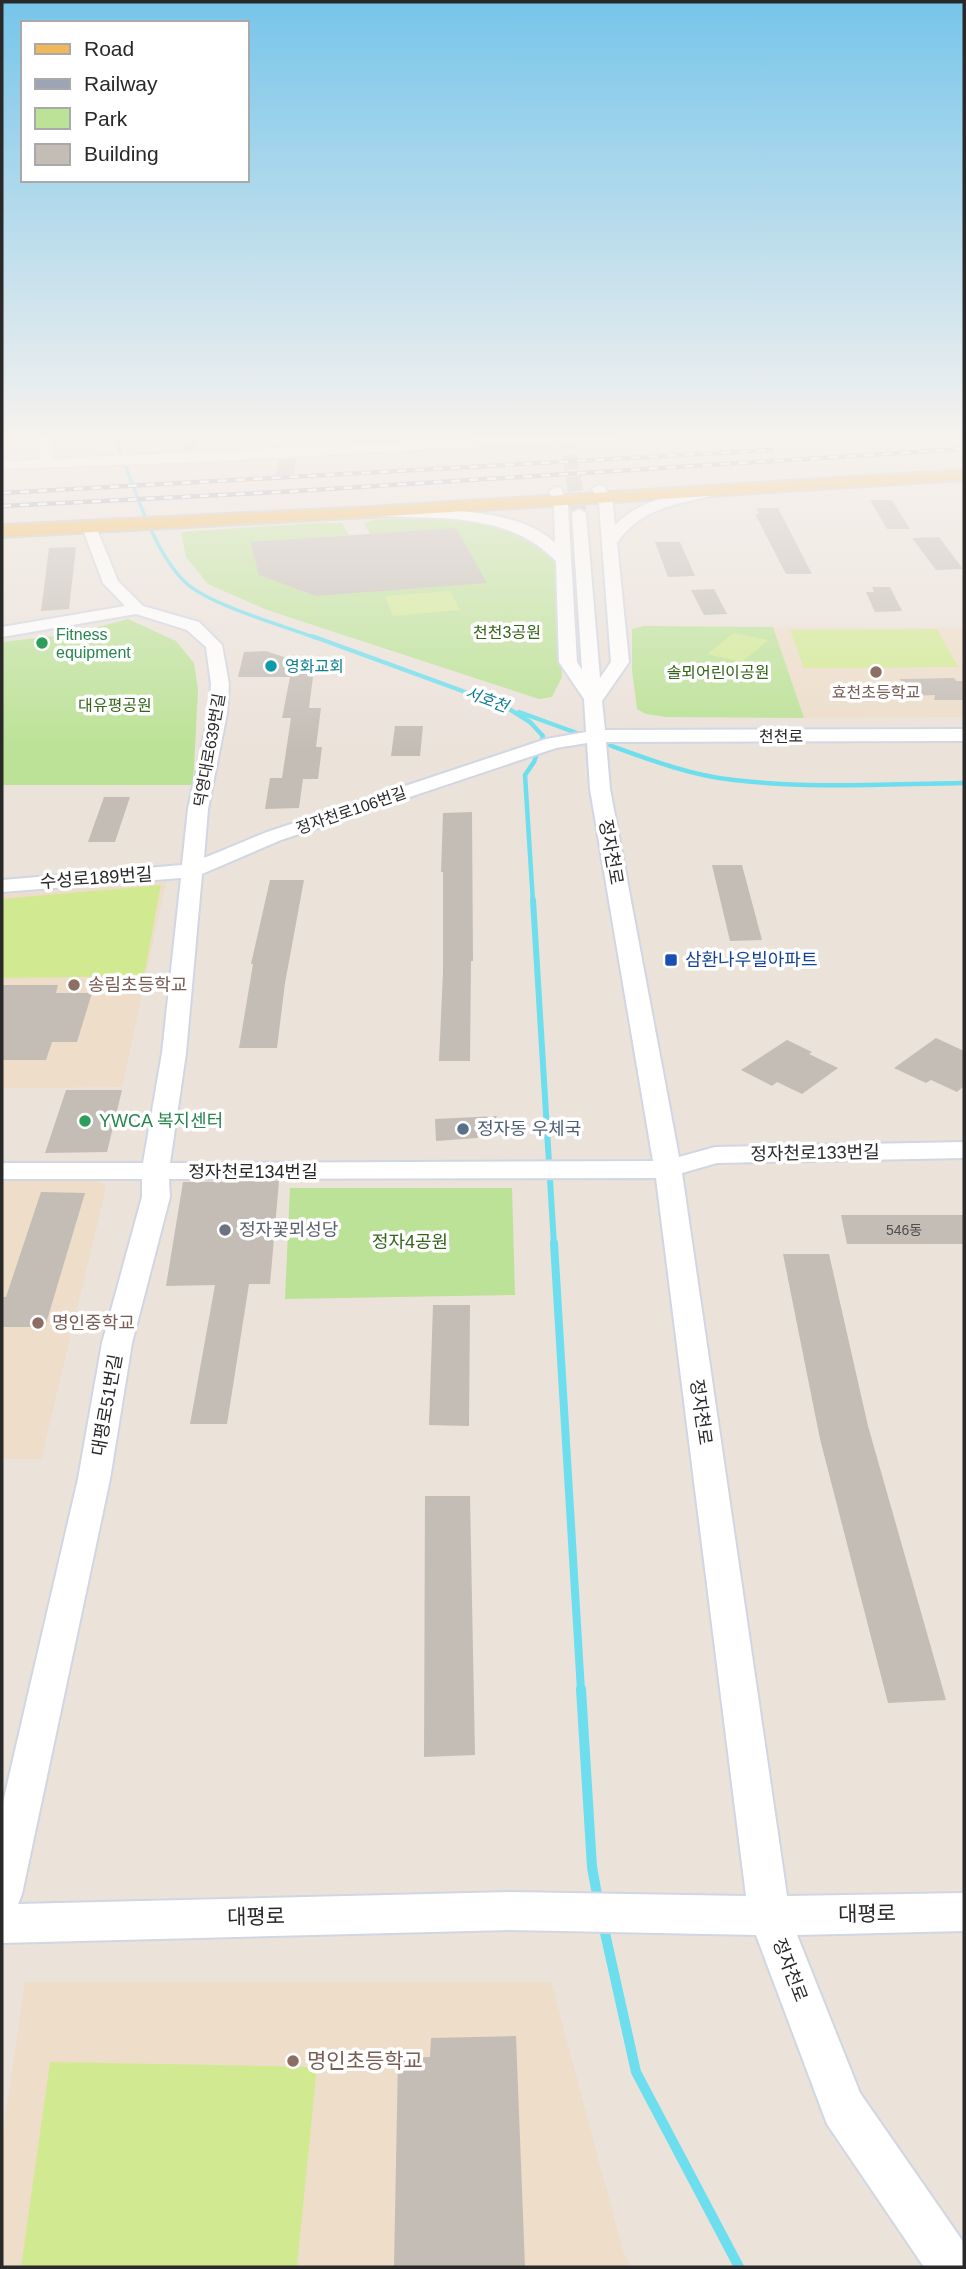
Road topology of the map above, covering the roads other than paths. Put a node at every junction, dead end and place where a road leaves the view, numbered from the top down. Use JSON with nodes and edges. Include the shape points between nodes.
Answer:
{"nodes":[{"id":1,"x":99,"y":539,"type":"edge"},
{"id":2,"x":541,"y":539,"type":"edge"},
{"id":3,"x":561,"y":539,"type":"edge"},
{"id":4,"x":581,"y":539,"type":"tunnel mouth"},
{"id":5,"x":608,"y":539,"type":"edge"},
{"id":6,"x":612,"y":539,"type":"edge"},
{"id":7,"x":609,"y":544,"type":"junction"},
{"id":8,"x":562,"y":559,"type":"junction"},
{"id":9,"x":137,"y":609,"type":"junction"},
{"id":10,"x":2,"y":632,"type":"edge"},
{"id":11,"x":595,"y":708,"type":"junction"},
{"id":12,"x":964,"y":736,"type":"edge"},
{"id":13,"x":597,"y":737,"type":"junction"},
{"id":14,"x":658,"y":737,"type":"joint"},
{"id":15,"x":191,"y":871,"type":"junction"},
{"id":16,"x":2,"y":886,"type":"edge"},
{"id":17,"x":964,"y":1150,"type":"edge"},
{"id":18,"x":668,"y":1169,"type":"junction"},
{"id":19,"x":2,"y":1171,"type":"edge"},
{"id":20,"x":155,"y":1172,"type":"junction"},
{"id":21,"x":2,"y":1894,"type":"edge"},
{"id":22,"x":964,"y":1912,"type":"edge"},
{"id":23,"x":769,"y":1916,"type":"junction"},
{"id":24,"x":2,"y":1924,"type":"edge"},
{"id":25,"x":952,"y":2267,"type":"edge"}],
"edges":[{"from":1,"to":9,"type":"street","name":"덕영대로639번길","via":[[111,583]]},
{"from":2,"to":8,"type":"street"},
{"from":3,"to":8,"type":"street"},
{"from":4,"to":11,"type":"street","name":"정자천로"},
{"from":5,"to":7,"type":"street"},
{"from":6,"to":7,"type":"street"},
{"from":7,"to":11,"type":"street","via":[[620,662]]},
{"from":8,"to":11,"type":"street","via":[[568,662]]},
{"from":9,"to":10,"type":"street"},
{"from":9,"to":15,"type":"street","name":"덕영대로639번길","via":[[193,626],[214,645],[220,668],[218,713],[198,809]]},
{"from":11,"to":13,"type":"street","name":"정자천로"},
{"from":12,"to":14,"type":"street","name":"천천로"},
{"from":13,"to":14,"type":"street","name":"천천로"},
{"from":13,"to":15,"type":"street","name":"정자천로106번길","via":[[514,754],[274,836]]},
{"from":13,"to":18,"type":"street","name":"정자천로","via":[[600,789]]},
{"from":15,"to":16,"type":"street","name":"수성로189번길"},
{"from":15,"to":20,"type":"street","name":"대평로51번길","via":[[174,1054]]},
{"from":17,"to":18,"type":"street","name":"정자천로133번길","via":[[715,1155]]},
{"from":18,"to":20,"type":"street","name":"정자천로134번길"},
{"from":18,"to":23,"type":"street","name":"정자천로"},
{"from":19,"to":20,"type":"street","name":"정자천로134번길"},
{"from":20,"to":21,"type":"street","name":"대평로51번길","via":[[156,1197],[117,1343],[94,1479]]},
{"from":22,"to":23,"type":"street","name":"대평로"},
{"from":23,"to":24,"type":"street","name":"대평로","via":[[511,1911]]},
{"from":23,"to":25,"type":"street","name":"정자천로","via":[[843,2108]]}]}
